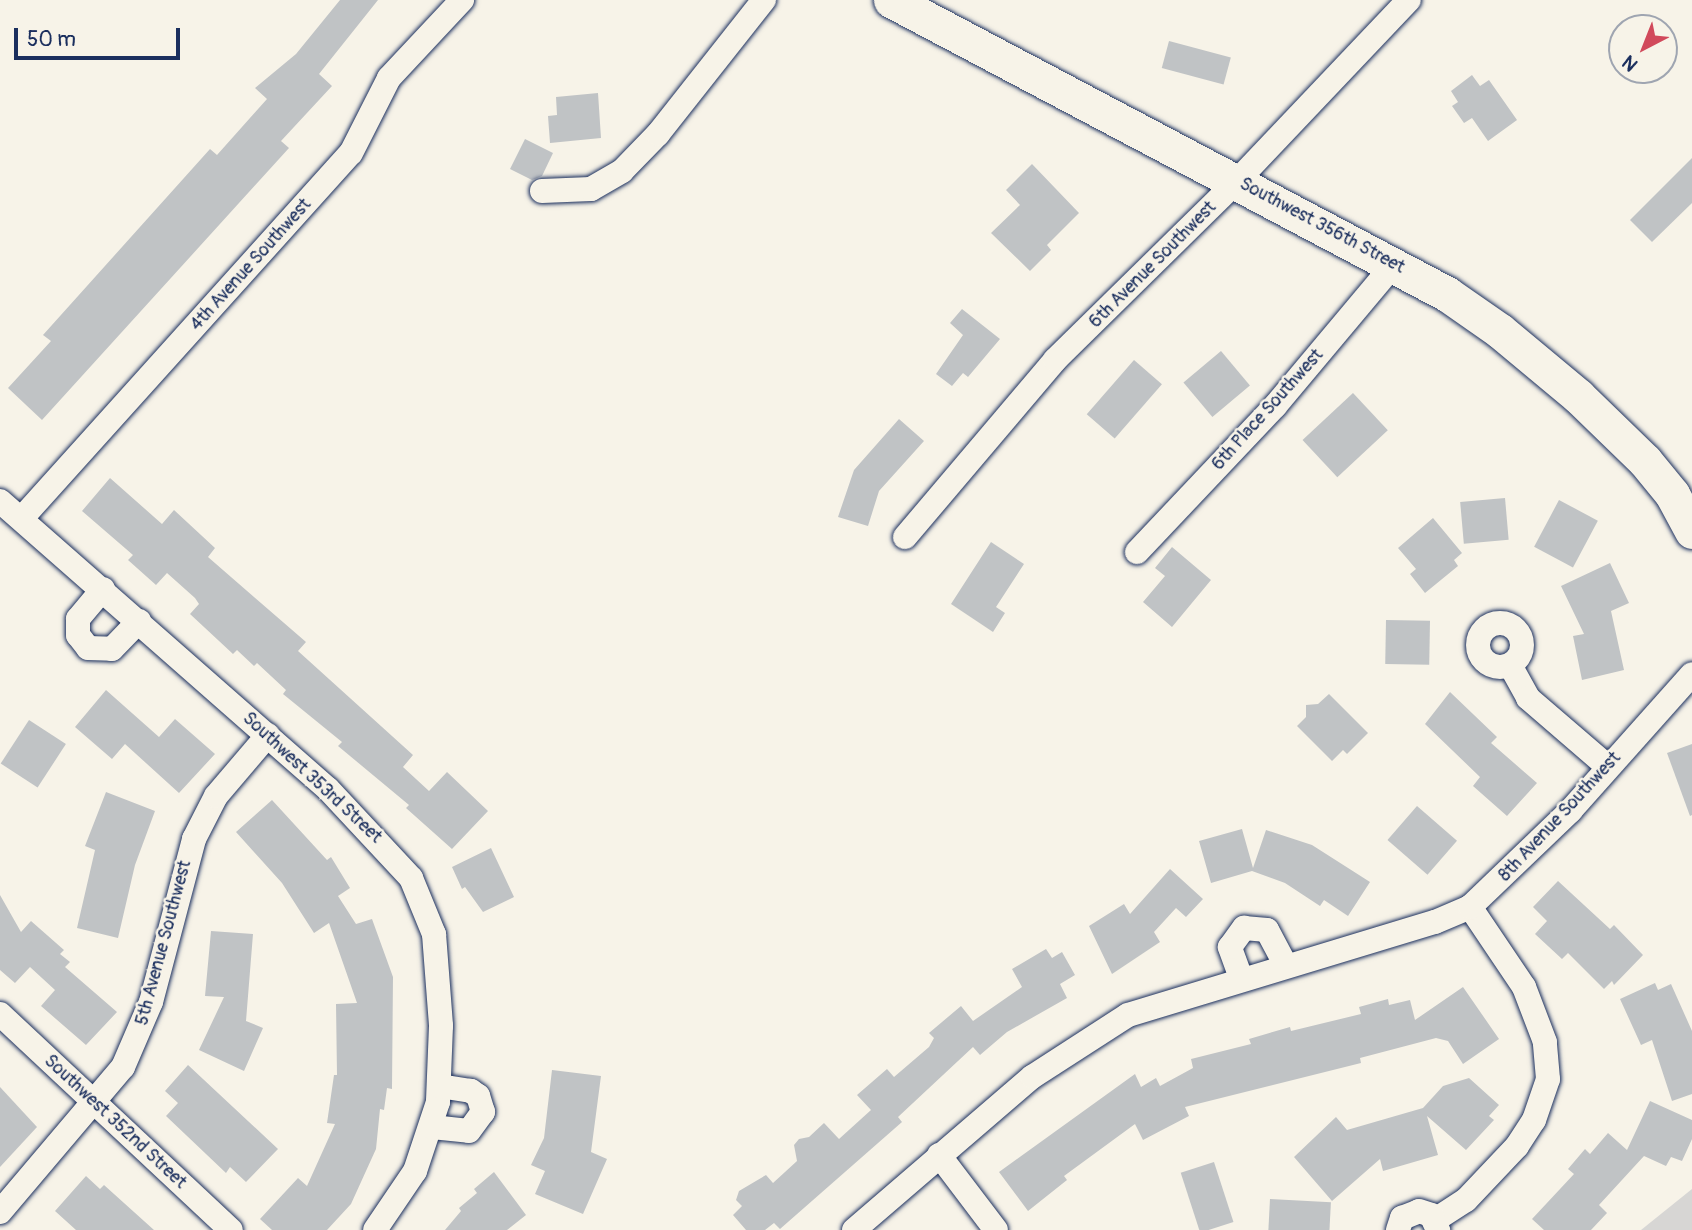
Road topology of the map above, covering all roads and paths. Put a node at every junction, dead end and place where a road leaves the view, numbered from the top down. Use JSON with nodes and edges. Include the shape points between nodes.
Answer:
{"nodes":[{"id":1,"x":462,"y":0,"type":"edge"},
{"id":2,"x":764,"y":0,"type":"edge"},
{"id":3,"x":891,"y":0,"type":"edge"},
{"id":4,"x":1409,"y":0,"type":"edge"},
{"id":5,"x":1236,"y":182,"type":"junction"},
{"id":6,"x":542,"y":191,"type":"dead end"},
{"id":7,"x":1395,"y":263,"type":"junction"},
{"id":8,"x":0,"y":501,"type":"edge"},
{"id":9,"x":22,"y":518,"type":"junction"},
{"id":10,"x":1692,"y":530,"type":"edge"},
{"id":11,"x":905,"y":537,"type":"dead end"},
{"id":12,"x":1137,"y":552,"type":"dead end"},
{"id":13,"x":103,"y":589,"type":"junction"},
{"id":14,"x":139,"y":621,"type":"junction"},
{"id":15,"x":1510,"y":665,"type":"dead end"},
{"id":16,"x":1692,"y":674,"type":"edge"},
{"id":17,"x":268,"y":735,"type":"junction"},
{"id":18,"x":1607,"y":766,"type":"junction"},
{"id":19,"x":1470,"y":907,"type":"junction"},
{"id":20,"x":1286,"y":965,"type":"junction"},
{"id":21,"x":1241,"y":978,"type":"junction"},
{"id":22,"x":0,"y":1014,"type":"edge"},
{"id":23,"x":439,"y":1086,"type":"junction"},
{"id":24,"x":95,"y":1102,"type":"junction"},
{"id":25,"x":432,"y":1128,"type":"junction"},
{"id":26,"x":939,"y":1155,"type":"junction"},
{"id":27,"x":0,"y":1212,"type":"edge"},
{"id":28,"x":1436,"y":1225,"type":"edge"},
{"id":29,"x":231,"y":1230,"type":"edge"},
{"id":30,"x":375,"y":1230,"type":"edge"},
{"id":31,"x":854,"y":1230,"type":"edge"},
{"id":32,"x":996,"y":1230,"type":"edge"},
{"id":33,"x":1398,"y":1230,"type":"edge"}],
"edges":[{"from":1,"to":9,"type":"street","name":"4th Avenue Southwest","via":[[389,78],[351,153]]},
{"from":2,"to":6,"type":"street","via":[[658,134],[622,171],[592,188]]},
{"from":3,"to":5,"type":"main road","name":"Southwest 356th Street"},
{"from":4,"to":5,"type":"street","name":"6th Avenue Southwest"},
{"from":5,"to":7,"type":"main road","name":"Southwest 356th Street"},
{"from":5,"to":11,"type":"street","name":"6th Avenue Southwest","via":[[1055,360]]},
{"from":7,"to":10,"type":"main road","name":"Southwest 356th Street","via":[[1500,331],[1578,396],[1645,461],[1672,494]]},
{"from":7,"to":12,"type":"street","name":"6th Place Southwest","via":[[1275,406]]},
{"from":8,"to":9,"type":"street","name":"Southwest 353rd Street"},
{"from":9,"to":13,"type":"street","name":"Southwest 353rd Street"},
{"from":13,"to":14,"type":"street","name":"Southwest 353rd Street"},
{"from":13,"to":14,"type":"street","via":[[78,619],[78,635],[88,648],[113,649]]},
{"from":14,"to":17,"type":"street","name":"Southwest 353rd Street"},
{"from":15,"to":18,"type":"street","via":[[1528,698]]},
{"from":16,"to":18,"type":"street","name":"8th Avenue Southwest"},
{"from":17,"to":23,"type":"street","name":"Southwest 353rd Street","via":[[405,870],[425,904],[438,965]]},
{"from":17,"to":24,"type":"street","name":"5th Avenue Southwest","via":[[216,796],[194,839],[139,1035],[123,1067]]},
{"from":18,"to":19,"type":"street","name":"8th Avenue Southwest","via":[[1523,860]]},
{"from":19,"to":20,"type":"street","name":"8th Avenue Southwest"},
{"from":19,"to":28,"type":"street","via":[[1524,986],[1545,1042],[1548,1080],[1534,1119],[1517,1146]]},
{"from":20,"to":21,"type":"street","name":"8th Avenue Southwest"},
{"from":20,"to":21,"type":"street","via":[[1268,930],[1244,928],[1230,947]]},
{"from":21,"to":26,"type":"street","name":"8th Avenue Southwest","via":[[1128,1015],[1032,1077]]},
{"from":22,"to":24,"type":"street","name":"Southwest 352nd Street"},
{"from":23,"to":25,"type":"street"},
{"from":23,"to":25,"type":"street","via":[[471,1091],[478,1096],[483,1112],[469,1131]]},
{"from":24,"to":27,"type":"street","name":"5th Avenue Southwest"},
{"from":24,"to":29,"type":"street","name":"Southwest 352nd Street"},
{"from":25,"to":30,"type":"street","via":[[415,1171]]},
{"from":26,"to":31,"type":"street","name":"8th Avenue Southwest"},
{"from":26,"to":32,"type":"street"},
{"from":28,"to":33,"type":"street","via":[[1425,1212],[1413,1211],[1402,1218]]}]}
